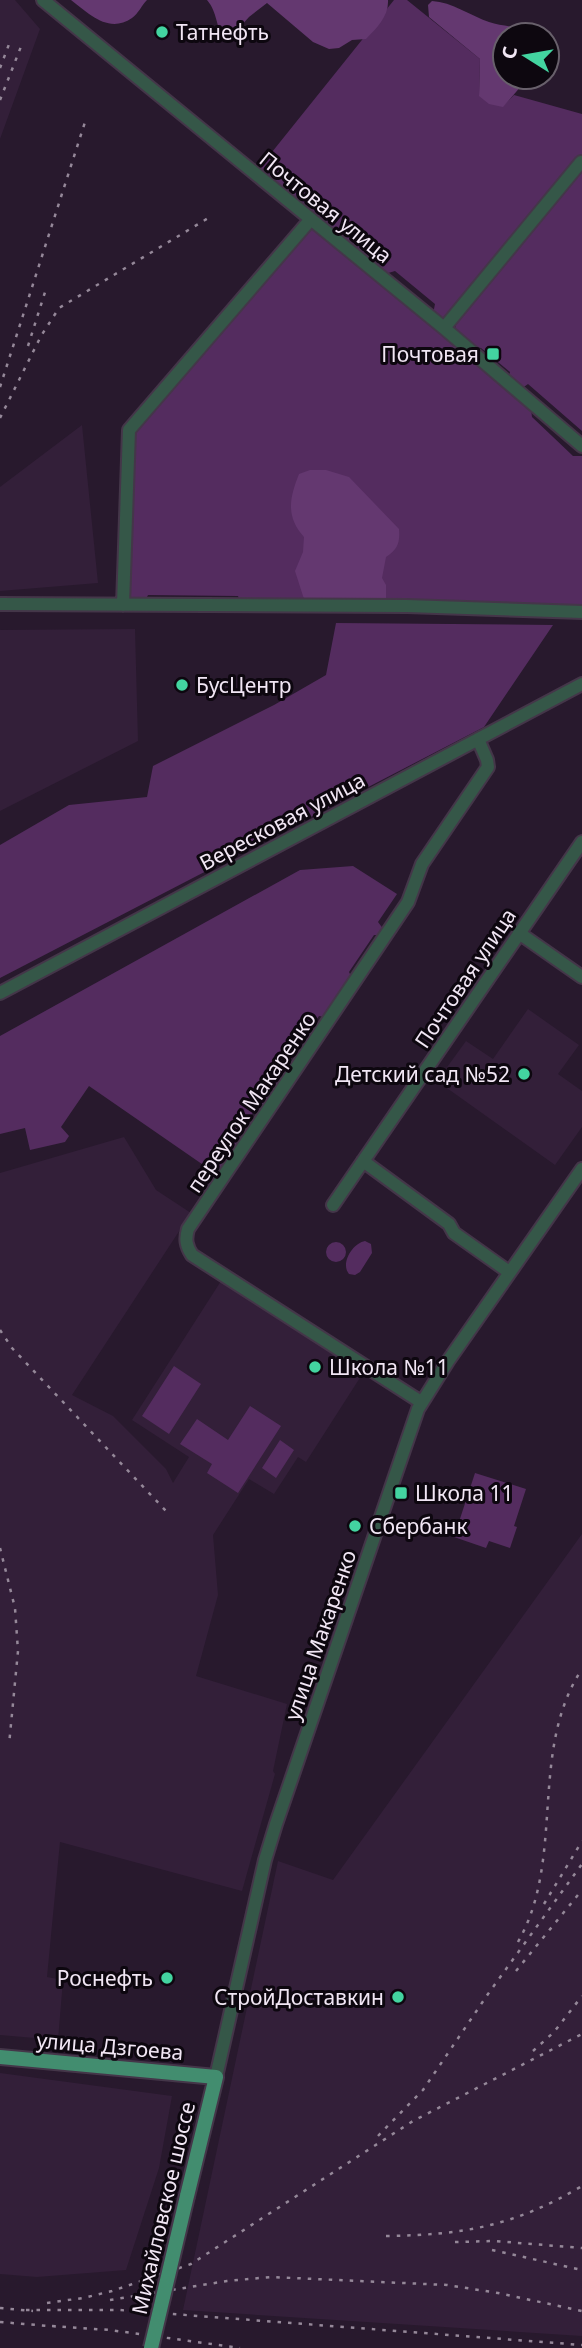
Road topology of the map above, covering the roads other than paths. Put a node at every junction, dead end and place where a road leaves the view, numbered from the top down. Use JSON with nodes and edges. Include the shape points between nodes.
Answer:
{"nodes":[{"id":1,"x":43,"y":0,"type":"edge"},
{"id":2,"x":581,"y":162,"type":"edge"},
{"id":3,"x":311,"y":219,"type":"junction"},
{"id":4,"x":444,"y":328,"type":"junction"},
{"id":5,"x":582,"y":446,"type":"edge"},
{"id":6,"x":0,"y":604,"type":"edge"},
{"id":7,"x":123,"y":605,"type":"junction"},
{"id":8,"x":582,"y":612,"type":"edge"},
{"id":9,"x":582,"y":684,"type":"edge"},
{"id":10,"x":478,"y":739,"type":"junction"},
{"id":11,"x":582,"y":842,"type":"edge"},
{"id":12,"x":519,"y":933,"type":"junction"},
{"id":13,"x":582,"y":977,"type":"edge"},
{"id":14,"x":0,"y":993,"type":"edge"},
{"id":15,"x":363,"y":1161,"type":"junction"},
{"id":16,"x":582,"y":1169,"type":"edge"},
{"id":17,"x":333,"y":1205,"type":"dead end"},
{"id":18,"x":509,"y":1272,"type":"junction"},
{"id":19,"x":421,"y":1402,"type":"junction"},
{"id":20,"x":0,"y":2057,"type":"edge"},
{"id":21,"x":216,"y":2077,"type":"junction"},
{"id":22,"x":152,"y":2348,"type":"edge"}],
"edges":[{"from":1,"to":3,"type":"street","name":"Почтовая улица"},
{"from":2,"to":4,"type":"street"},
{"from":3,"to":4,"type":"street","name":"Почтовая улица"},
{"from":3,"to":7,"type":"street","via":[[129,430]]},
{"from":4,"to":5,"type":"street","name":"Почтовая улица"},
{"from":6,"to":7,"type":"street"},
{"from":7,"to":8,"type":"street"},
{"from":9,"to":10,"type":"street","name":"Вересковая улица"},
{"from":10,"to":14,"type":"street","name":"Вересковая улица"},
{"from":10,"to":19,"type":"street","name":"переулок Макаренко","via":[[488,767],[422,864],[408,902],[186,1237],[192,1255]]},
{"from":11,"to":12,"type":"street","name":"Почтовая улица"},
{"from":12,"to":13,"type":"street"},
{"from":12,"to":15,"type":"street","name":"Почтовая улица"},
{"from":15,"to":17,"type":"street","name":"Почтовая улица"},
{"from":15,"to":18,"type":"street"},
{"from":16,"to":18,"type":"street","name":"улица Макаренко"},
{"from":18,"to":19,"type":"street","name":"улица Макаренко"},
{"from":19,"to":21,"type":"street","name":"улица Макаренко","via":[[265,1860]]},
{"from":20,"to":21,"type":"main road","name":"улица Дзгоева"},
{"from":21,"to":22,"type":"main road","name":"Михайловское шоссе","bridge":true}]}
